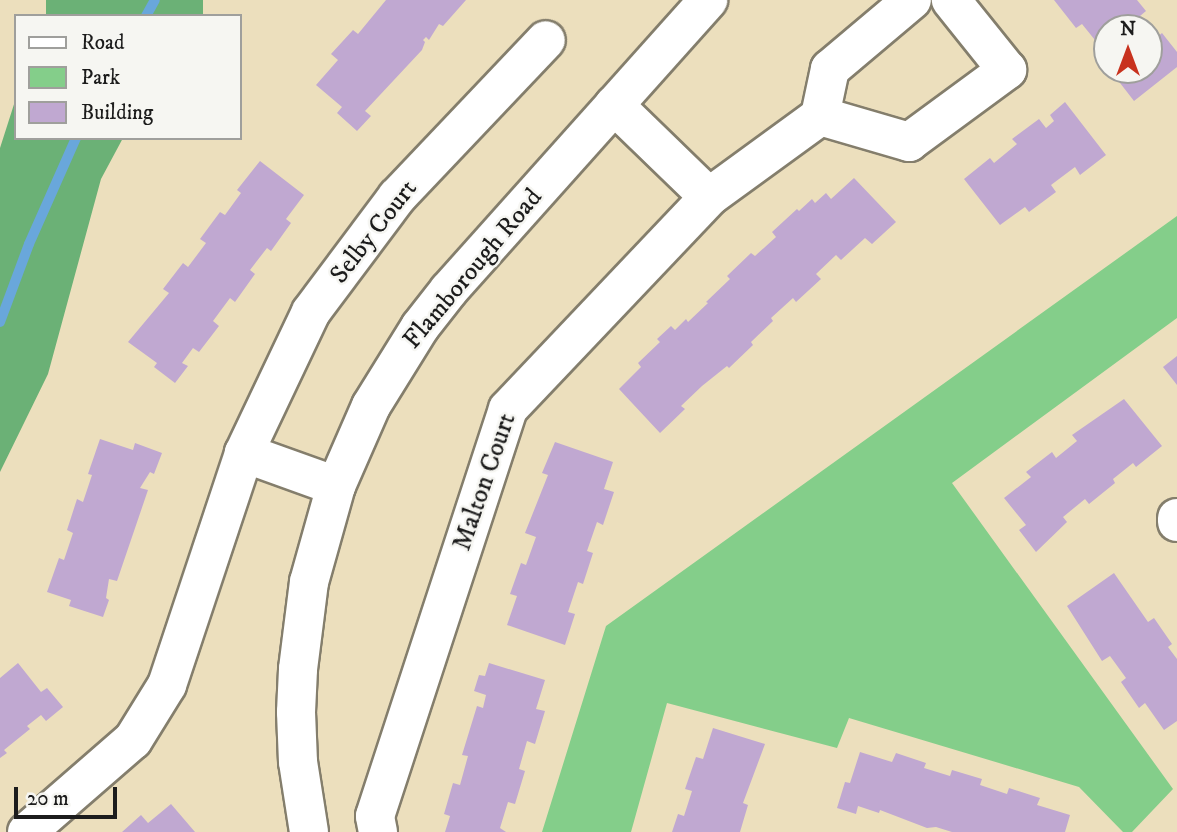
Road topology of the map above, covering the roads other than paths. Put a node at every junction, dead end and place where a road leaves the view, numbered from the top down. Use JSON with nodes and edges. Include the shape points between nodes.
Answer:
{"nodes":[{"id":1,"x":708,"y":0,"type":"edge"},
{"id":2,"x":912,"y":0,"type":"edge"},
{"id":3,"x":951,"y":0,"type":"edge"},
{"id":4,"x":546,"y":40,"type":"dead end"},
{"id":5,"x":614,"y":105,"type":"junction"},
{"id":6,"x":820,"y":116,"type":"junction"},
{"id":7,"x":709,"y":197,"type":"junction"},
{"id":8,"x":244,"y":453,"type":"junction"},
{"id":9,"x":336,"y":486,"type":"junction"},
{"id":10,"x":27,"y":832,"type":"edge"},
{"id":11,"x":309,"y":832,"type":"edge"},
{"id":12,"x":378,"y":832,"type":"edge"}],
"edges":[{"from":1,"to":5,"type":"street","name":"Flamborough Road"},
{"from":2,"to":6,"type":"street","via":[[830,69]]},
{"from":3,"to":6,"type":"street","via":[[1007,71],[909,142]]},
{"from":4,"to":8,"type":"street","name":"Selby Court","via":[[397,197],[311,312]]},
{"from":5,"to":7,"type":"street"},
{"from":5,"to":9,"type":"street","name":"Flamborough Road","via":[[420,327],[371,406]]},
{"from":6,"to":7,"type":"street","name":"Malton Court"},
{"from":7,"to":12,"type":"street","name":"Malton Court","via":[[508,409],[375,816]]},
{"from":8,"to":9,"type":"street"},
{"from":8,"to":10,"type":"street","name":"Selby Court","via":[[167,685],[133,740]]},
{"from":9,"to":11,"type":"street","name":"Flamborough Road","via":[[309,582],[298,669],[298,762]]}]}
